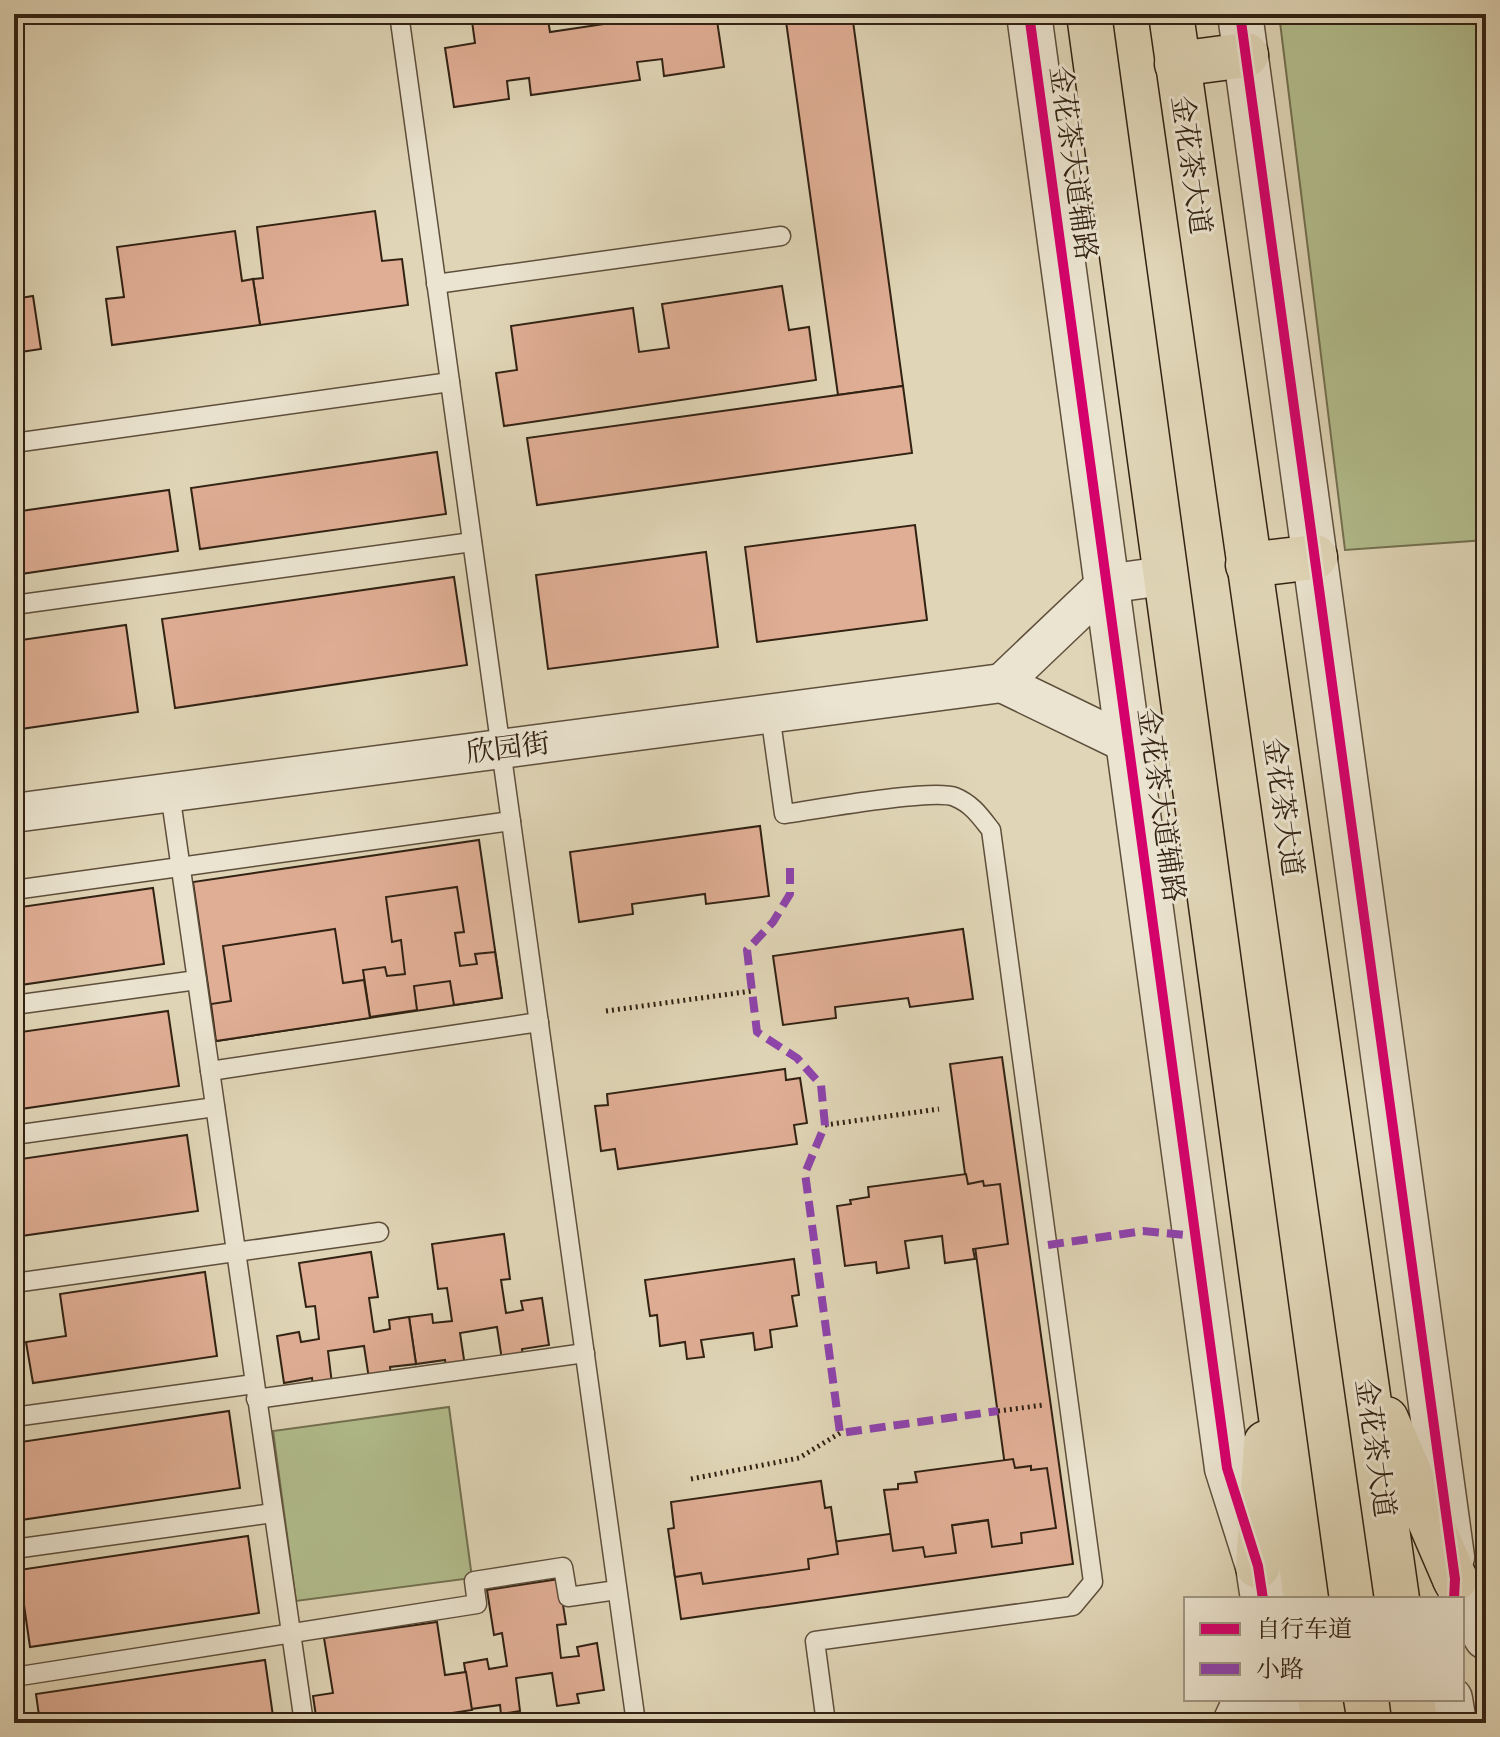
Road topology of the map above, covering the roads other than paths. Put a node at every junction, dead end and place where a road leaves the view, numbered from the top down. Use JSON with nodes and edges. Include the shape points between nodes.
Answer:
{"nodes":[{"id":1,"x":399,"y":14,"type":"edge"},
{"id":2,"x":1029,"y":14,"type":"edge"},
{"id":3,"x":1089,"y":14,"type":"edge"},
{"id":4,"x":1171,"y":14,"type":"edge"},
{"id":5,"x":1243,"y":35,"type":"edge"},
{"id":6,"x":1177,"y":64,"type":"junction"},
{"id":7,"x":781,"y":236,"type":"dead end"},
{"id":8,"x":436,"y":284,"type":"junction"},
{"id":9,"x":450,"y":382,"type":"junction"},
{"id":10,"x":14,"y":443,"type":"edge"},
{"id":11,"x":472,"y":542,"type":"junction"},
{"id":12,"x":1315,"y":557,"type":"junction"},
{"id":13,"x":1248,"y":565,"type":"junction"},
{"id":14,"x":1164,"y":576,"type":"junction"},
{"id":15,"x":1106,"y":584,"type":"junction"},
{"id":16,"x":14,"y":605,"type":"edge"},
{"id":17,"x":1002,"y":683,"type":"junction"},
{"id":18,"x":770,"y":714,"type":"junction"},
{"id":19,"x":1186,"y":737,"type":"junction"},
{"id":20,"x":1128,"y":744,"type":"junction"},
{"id":21,"x":501,"y":749,"type":"junction"},
{"id":22,"x":170,"y":793,"type":"junction"},
{"id":23,"x":14,"y":813,"type":"edge"},
{"id":24,"x":511,"y":821,"type":"junction"},
{"id":25,"x":181,"y":867,"type":"junction"},
{"id":26,"x":14,"y":890,"type":"edge"},
{"id":27,"x":197,"y":980,"type":"junction"},
{"id":28,"x":14,"y":1005,"type":"edge"},
{"id":29,"x":539,"y":1022,"type":"junction"},
{"id":30,"x":210,"y":1071,"type":"junction"},
{"id":31,"x":215,"y":1107,"type":"junction"},
{"id":32,"x":14,"y":1135,"type":"edge"},
{"id":33,"x":379,"y":1232,"type":"dead end"},
{"id":34,"x":236,"y":1252,"type":"junction"},
{"id":35,"x":14,"y":1283,"type":"edge"},
{"id":36,"x":585,"y":1353,"type":"junction"},
{"id":37,"x":1272,"y":1353,"type":"junction"},
{"id":38,"x":1363,"y":1366,"type":"junction"},
{"id":39,"x":255,"y":1391,"type":"junction"},
{"id":40,"x":14,"y":1417,"type":"edge"},
{"id":41,"x":273,"y":1513,"type":"junction"},
{"id":42,"x":14,"y":1549,"type":"edge"},
{"id":43,"x":1259,"y":1588,"type":"edge"},
{"id":44,"x":1454,"y":1589,"type":"edge"},
{"id":45,"x":617,"y":1590,"type":"junction"},
{"id":46,"x":1306,"y":1597,"type":"edge"},
{"id":47,"x":1397,"y":1597,"type":"edge"},
{"id":48,"x":1464,"y":1604,"type":"edge"},
{"id":49,"x":290,"y":1634,"type":"junction"},
{"id":50,"x":1486,"y":1637,"type":"edge"},
{"id":51,"x":14,"y":1677,"type":"edge"},
{"id":52,"x":1245,"y":1701,"type":"edge"},
{"id":53,"x":1277,"y":1701,"type":"edge"},
{"id":54,"x":1320,"y":1701,"type":"edge"},
{"id":55,"x":1412,"y":1701,"type":"edge"},
{"id":56,"x":1450,"y":1701,"type":"edge"},
{"id":57,"x":304,"y":1723,"type":"edge"},
{"id":58,"x":636,"y":1723,"type":"edge"},
{"id":59,"x":826,"y":1723,"type":"edge"},
{"id":60,"x":1235,"y":1723,"type":"edge"},
{"id":61,"x":1280,"y":1723,"type":"edge"},
{"id":62,"x":1324,"y":1723,"type":"edge"},
{"id":63,"x":1415,"y":1723,"type":"edge"},
{"id":64,"x":1454,"y":1723,"type":"edge"}],
"edges":[{"from":1,"to":8,"type":"lane"},
{"from":2,"to":15,"type":"street","name":"金花茶大道辅路"},
{"from":3,"to":14,"type":"highway"},
{"from":4,"to":6,"type":"highway","name":"金花茶大道"},
{"from":5,"to":6,"type":"highway"},
{"from":5,"to":12,"type":"street"},
{"from":6,"to":13,"type":"highway","name":"金花茶大道"},
{"from":7,"to":8,"type":"lane"},
{"from":8,"to":9,"type":"lane"},
{"from":9,"to":10,"type":"lane"},
{"from":9,"to":11,"type":"lane"},
{"from":11,"to":16,"type":"lane"},
{"from":11,"to":21,"type":"lane"},
{"from":12,"to":13,"type":"highway"},
{"from":12,"to":44,"type":"street"},
{"from":13,"to":38,"type":"highway","name":"金花茶大道"},
{"from":14,"to":15,"type":"street"},
{"from":14,"to":19,"type":"highway"},
{"from":15,"to":17,"type":"street"},
{"from":15,"to":20,"type":"street","name":"金花茶大道辅路"},
{"from":17,"to":18,"type":"street","name":"欣园街"},
{"from":17,"to":20,"type":"street"},
{"from":18,"to":21,"type":"street","name":"欣园街"},
{"from":18,"to":59,"type":"lane","via":[[784,814],[952,795],[974,808],[991,830],[1093,1582],[1073,1606],[815,1641]]},
{"from":19,"to":20,"type":"street"},
{"from":19,"to":37,"type":"highway"},
{"from":20,"to":43,"type":"street","name":"金花茶大道辅路","via":[[1227,1468]]},
{"from":21,"to":22,"type":"street","name":"欣园街"},
{"from":21,"to":24,"type":"lane"},
{"from":22,"to":23,"type":"street","name":"欣园街"},
{"from":22,"to":25,"type":"lane"},
{"from":24,"to":25,"type":"lane"},
{"from":24,"to":29,"type":"lane"},
{"from":25,"to":26,"type":"lane"},
{"from":25,"to":27,"type":"lane"},
{"from":27,"to":28,"type":"lane"},
{"from":27,"to":30,"type":"lane"},
{"from":29,"to":30,"type":"lane"},
{"from":29,"to":36,"type":"lane"},
{"from":30,"to":31,"type":"lane"},
{"from":31,"to":32,"type":"lane"},
{"from":31,"to":34,"type":"lane"},
{"from":33,"to":34,"type":"lane"},
{"from":34,"to":35,"type":"lane"},
{"from":34,"to":39,"type":"lane"},
{"from":36,"to":39,"type":"lane"},
{"from":36,"to":45,"type":"lane"},
{"from":37,"to":43,"type":"highway"},
{"from":37,"to":46,"type":"highway"},
{"from":38,"to":44,"type":"highway"},
{"from":38,"to":47,"type":"highway","name":"金花茶大道"},
{"from":39,"to":40,"type":"lane"},
{"from":39,"to":41,"type":"lane"},
{"from":41,"to":42,"type":"lane"},
{"from":41,"to":49,"type":"lane"},
{"from":45,"to":49,"type":"lane","via":[[568,1597],[563,1567],[474,1581],[477,1604]]},
{"from":45,"to":58,"type":"lane"},
{"from":48,"to":50,"type":"street"},
{"from":49,"to":51,"type":"lane"},
{"from":49,"to":57,"type":"lane"},
{"from":52,"to":60,"type":"street"},
{"from":53,"to":61,"type":"street"},
{"from":54,"to":62,"type":"highway"},
{"from":55,"to":63,"type":"highway"},
{"from":56,"to":64,"type":"street"}]}
